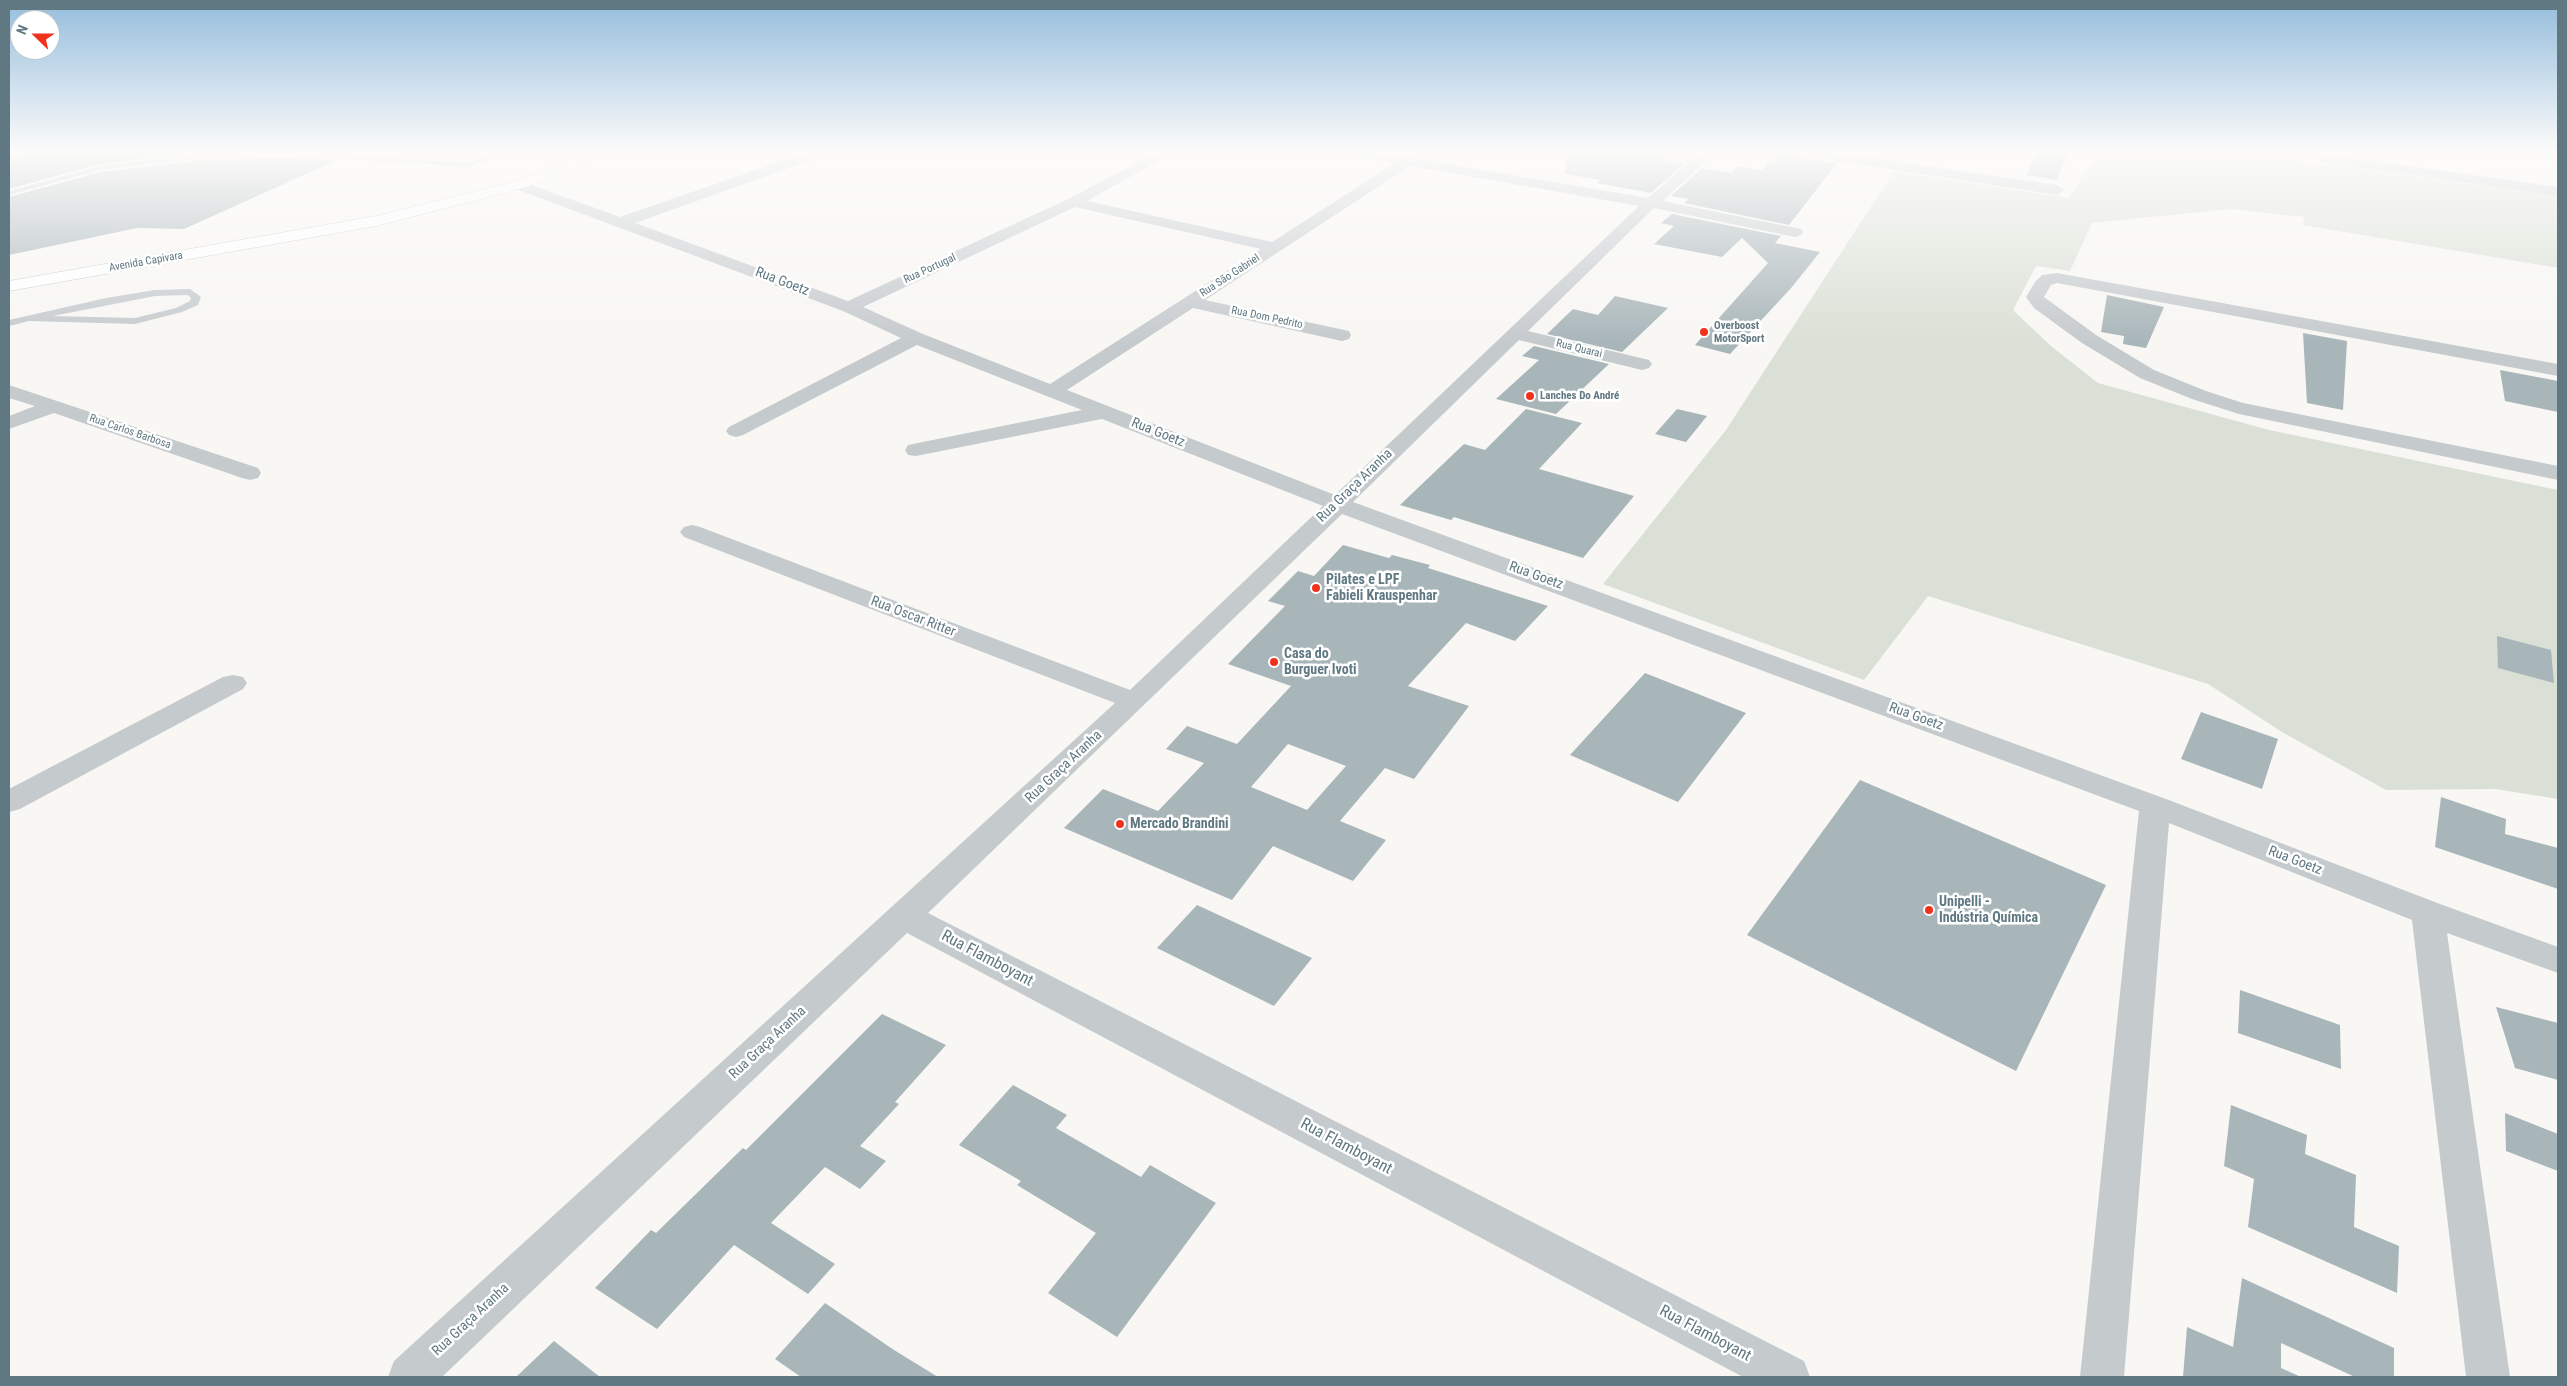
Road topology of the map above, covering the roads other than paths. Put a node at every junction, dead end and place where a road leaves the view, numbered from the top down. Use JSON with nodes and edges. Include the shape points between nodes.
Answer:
{"nodes":[{"id":1,"x":398,"y":215,"type":"edge"},
{"id":2,"x":601,"y":215,"type":"edge"},
{"id":3,"x":643,"y":215,"type":"edge"},
{"id":4,"x":1046,"y":215,"type":"edge"},
{"id":5,"x":1130,"y":215,"type":"edge"},
{"id":6,"x":1324,"y":215,"type":"edge"},
{"id":7,"x":1639,"y":215,"type":"edge"},
{"id":8,"x":1706,"y":215,"type":"edge"},
{"id":9,"x":622,"y":222,"type":"junction"},
{"id":10,"x":1796,"y":232,"type":"dead end"},
{"id":11,"x":1274,"y":247,"type":"junction"},
{"id":12,"x":9,"y":286,"type":"edge"},
{"id":13,"x":1191,"y":302,"type":"junction"},
{"id":14,"x":849,"y":307,"type":"junction"},
{"id":15,"x":29,"y":318,"type":"junction"},
{"id":16,"x":9,"y":324,"type":"edge"},
{"id":17,"x":1516,"y":334,"type":"junction"},
{"id":18,"x":1342,"y":335,"type":"dead end"},
{"id":19,"x":916,"y":338,"type":"junction"},
{"id":20,"x":1642,"y":364,"type":"dead end"},
{"id":21,"x":2558,"y":370,"type":"edge"},
{"id":22,"x":9,"y":391,"type":"edge"},
{"id":23,"x":1052,"y":391,"type":"junction"},
{"id":24,"x":55,"y":406,"type":"junction"},
{"id":25,"x":1105,"y":412,"type":"junction"},
{"id":26,"x":9,"y":423,"type":"edge"},
{"id":27,"x":736,"y":431,"type":"dead end"},
{"id":28,"x":916,"y":450,"type":"dead end"},
{"id":29,"x":2558,"y":473,"type":"edge"},
{"id":30,"x":250,"y":474,"type":"dead end"},
{"id":31,"x":1337,"y":504,"type":"junction"},
{"id":32,"x":692,"y":532,"type":"dead end"},
{"id":33,"x":233,"y":683,"type":"dead end"},
{"id":34,"x":1134,"y":701,"type":"junction"},
{"id":35,"x":9,"y":802,"type":"edge"},
{"id":36,"x":2155,"y":806,"type":"junction"},
{"id":37,"x":2428,"y":913,"type":"junction"},
{"id":38,"x":904,"y":916,"type":"junction"},
{"id":39,"x":2558,"y":960,"type":"edge"},
{"id":40,"x":410,"y":1377,"type":"edge"},
{"id":41,"x":1788,"y":1377,"type":"edge"},
{"id":42,"x":2102,"y":1377,"type":"edge"},
{"id":43,"x":2488,"y":1377,"type":"edge"}],
"edges":[{"from":1,"to":12,"type":"main road","name":"Avenida Capivara"},
{"from":2,"to":9,"type":"street","name":"Rua Goetz"},
{"from":3,"to":9,"type":"street"},
{"from":4,"to":14,"type":"street","name":"Rua Portugal"},
{"from":5,"to":11,"type":"street"},
{"from":6,"to":11,"type":"street","name":"Rua São Gabriel"},
{"from":7,"to":17,"type":"street","name":"Rua Graça Aranha"},
{"from":8,"to":10,"type":"street"},
{"from":9,"to":14,"type":"street","name":"Rua Goetz"},
{"from":11,"to":13,"type":"street","name":"Rua São Gabriel"},
{"from":13,"to":18,"type":"street","name":"Rua Dom Pedrito"},
{"from":13,"to":23,"type":"street","name":"Rua São Gabriel"},
{"from":14,"to":19,"type":"street","name":"Rua Goetz"},
{"from":15,"to":15,"type":"lane","via":[[104,322],[143,320],[179,310],[195,302],[196,297],[190,292],[155,293]]},
{"from":15,"to":16,"type":"lane"},
{"from":17,"to":20,"type":"street","name":"Rua Quarai"},
{"from":17,"to":31,"type":"street","name":"Rua Graça Aranha"},
{"from":19,"to":23,"type":"street","name":"Rua Goetz"},
{"from":19,"to":27,"type":"street"},
{"from":21,"to":29,"type":"street","via":[[2057,278],[2044,282],[2035,297],[2089,339],[2148,374],[2199,395],[2239,408]]},
{"from":22,"to":24,"type":"street","name":"Rua Carlos Barbosa"},
{"from":23,"to":25,"type":"street","name":"Rua Goetz"},
{"from":24,"to":26,"type":"street"},
{"from":24,"to":30,"type":"street","name":"Rua Carlos Barbosa"},
{"from":25,"to":28,"type":"street"},
{"from":25,"to":31,"type":"street","name":"Rua Goetz"},
{"from":31,"to":34,"type":"street","name":"Rua Graça Aranha"},
{"from":31,"to":36,"type":"street","name":"Rua Goetz"},
{"from":32,"to":34,"type":"street","name":"Rua Oscar Ritter"},
{"from":33,"to":35,"type":"street"},
{"from":34,"to":38,"type":"street","name":"Rua Graça Aranha"},
{"from":36,"to":37,"type":"street","name":"Rua Goetz"},
{"from":36,"to":42,"type":"street"},
{"from":37,"to":39,"type":"street","name":"Rua Goetz"},
{"from":37,"to":43,"type":"street"},
{"from":38,"to":40,"type":"street","name":"Rua Graça Aranha"},
{"from":38,"to":41,"type":"street","name":"Rua Flamboyant"}]}
